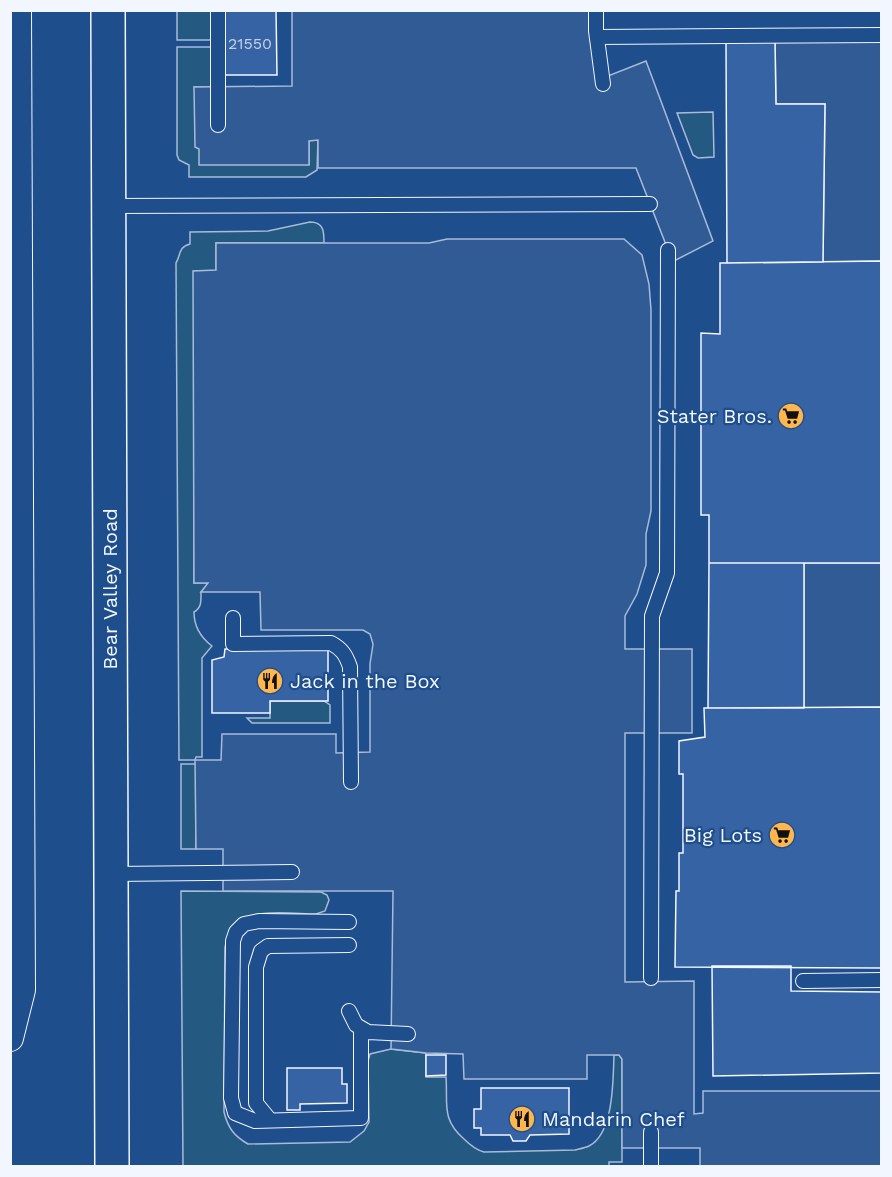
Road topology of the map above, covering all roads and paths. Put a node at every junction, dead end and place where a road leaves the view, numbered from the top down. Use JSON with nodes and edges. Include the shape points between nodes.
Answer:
{"nodes":[{"id":1,"x":18,"y":10,"type":"edge"},
{"id":2,"x":108,"y":10,"type":"edge"},
{"id":3,"x":218,"y":10,"type":"edge"},
{"id":4,"x":596,"y":10,"type":"edge"},
{"id":5,"x":882,"y":35,"type":"edge"},
{"id":6,"x":597,"y":37,"type":"junction"},
{"id":7,"x":14,"y":80,"type":"edge"},
{"id":8,"x":603,"y":84,"type":"dead end"},
{"id":9,"x":218,"y":125,"type":"dead end"},
{"id":10,"x":650,"y":204,"type":"dead end"},
{"id":11,"x":109,"y":206,"type":"junction"},
{"id":12,"x":668,"y":250,"type":"dead end"},
{"id":13,"x":14,"y":302,"type":"edge"},
{"id":14,"x":233,"y":618,"type":"dead end"},
{"id":15,"x":351,"y":782,"type":"dead end"},
{"id":16,"x":291,"y":872,"type":"dead end"},
{"id":17,"x":111,"y":874,"type":"junction"},
{"id":18,"x":349,"y":922,"type":"dead end"},
{"id":19,"x":349,"y":945,"type":"dead end"},
{"id":20,"x":651,"y":978,"type":"dead end"},
{"id":21,"x":882,"y":980,"type":"edge"},
{"id":22,"x":803,"y":981,"type":"dead end"},
{"id":23,"x":349,"y":1011,"type":"dead end"},
{"id":24,"x":361,"y":1028,"type":"junction"},
{"id":25,"x":408,"y":1034,"type":"dead end"},
{"id":26,"x":10,"y":1038,"type":"edge"},
{"id":27,"x":270,"y":1120,"type":"junction"},
{"id":28,"x":651,"y":1132,"type":"dead end"},
{"id":29,"x":112,"y":1167,"type":"edge"},
{"id":30,"x":651,"y":1167,"type":"edge"}],
"edges":[{"from":1,"to":7,"type":"street"},
{"from":2,"to":11,"type":"main road","name":"Bear Valley Road"},
{"from":3,"to":9,"type":"lane"},
{"from":4,"to":6,"type":"lane"},
{"from":5,"to":6,"type":"lane"},
{"from":6,"to":8,"type":"lane"},
{"from":7,"to":13,"type":"street"},
{"from":10,"to":11,"type":"lane"},
{"from":11,"to":17,"type":"main road","name":"Bear Valley Road"},
{"from":12,"to":20,"type":"lane","via":[[667,573],[652,616]]},
{"from":13,"to":26,"type":"street","via":[[22,990]]},
{"from":14,"to":15,"type":"lane","via":[[233,644],[331,644],[347,657]]},
{"from":16,"to":17,"type":"lane"},
{"from":17,"to":29,"type":"main road","name":"Bear Valley Road"},
{"from":18,"to":27,"type":"lane","via":[[259,921],[244,924],[236,932],[231,1098],[235,1113],[255,1121]]},
{"from":19,"to":27,"type":"lane","via":[[268,946],[261,951],[256,967],[256,1103]]},
{"from":21,"to":22,"type":"lane"},
{"from":23,"to":24,"type":"lane"},
{"from":24,"to":25,"type":"lane","via":[[368,1032]]},
{"from":24,"to":27,"type":"lane","via":[[361,1118]]},
{"from":28,"to":30,"type":"lane"}]}
